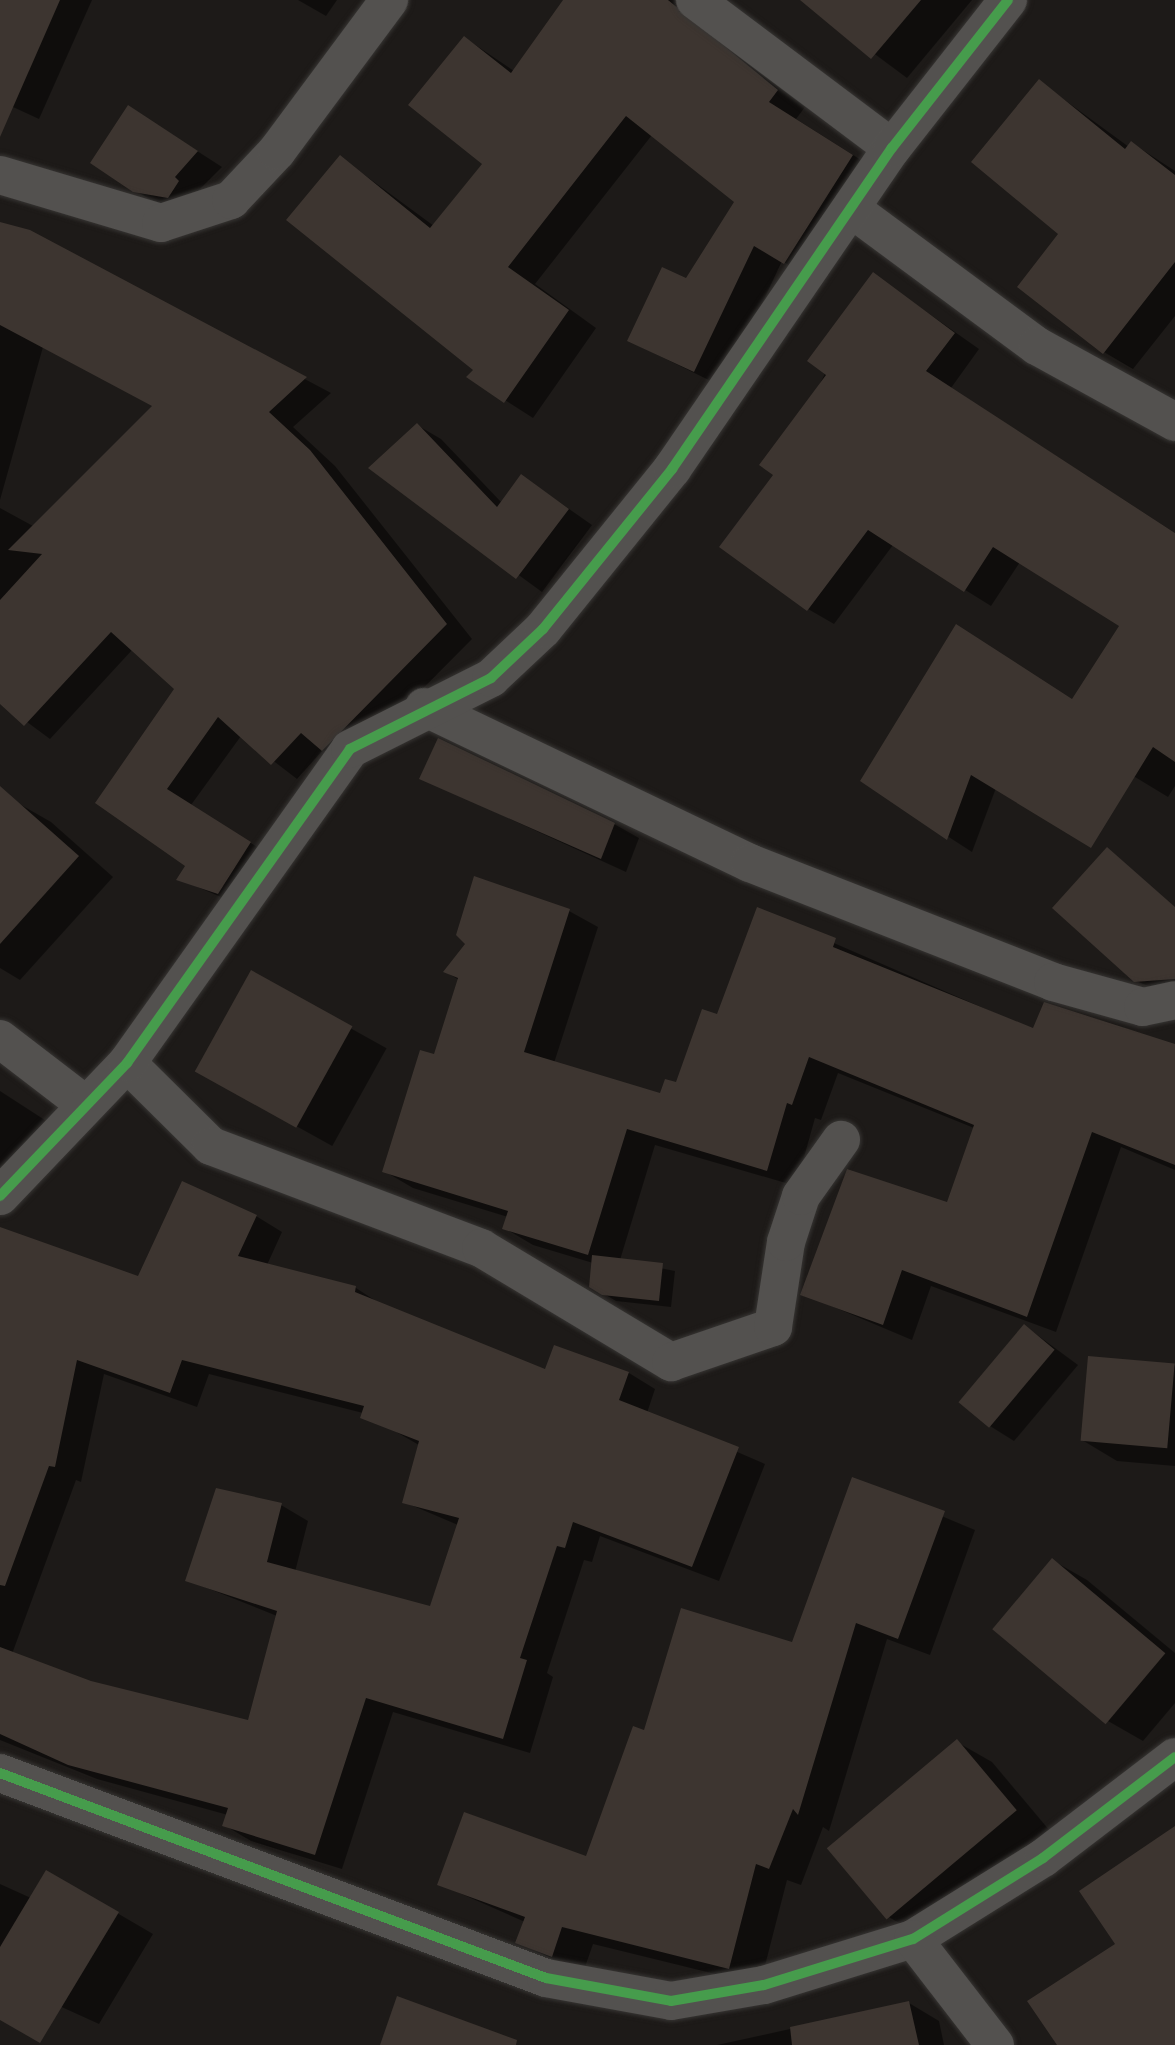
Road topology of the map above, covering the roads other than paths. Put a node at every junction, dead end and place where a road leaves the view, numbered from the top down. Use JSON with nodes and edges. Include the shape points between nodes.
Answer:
{"nodes":[{"id":1,"x":389,"y":0,"type":"edge"},
{"id":2,"x":695,"y":0,"type":"edge"},
{"id":3,"x":1008,"y":0,"type":"edge"},
{"id":4,"x":892,"y":148,"type":"junction"},
{"id":5,"x":0,"y":175,"type":"edge"},
{"id":6,"x":853,"y":210,"type":"junction"},
{"id":7,"x":1175,"y":422,"type":"edge"},
{"id":8,"x":424,"y":708,"type":"junction"},
{"id":9,"x":1175,"y":1000,"type":"edge"},
{"id":10,"x":0,"y":1039,"type":"edge"},
{"id":11,"x":127,"y":1063,"type":"junction"},
{"id":12,"x":86,"y":1105,"type":"junction"},
{"id":13,"x":841,"y":1140,"type":"dead end"},
{"id":14,"x":0,"y":1196,"type":"edge"},
{"id":15,"x":1175,"y":1757,"type":"edge"},
{"id":16,"x":0,"y":1773,"type":"edge"},
{"id":17,"x":913,"y":1939,"type":"junction"},
{"id":18,"x":995,"y":2045,"type":"edge"}],
"edges":[{"from":1,"to":5,"type":"street","via":[[277,151],[231,200],[161,223]]},
{"from":2,"to":4,"type":"street"},
{"from":3,"to":4,"type":"street"},
{"from":4,"to":6,"type":"street"},
{"from":6,"to":7,"type":"street","via":[[1037,346]]},
{"from":6,"to":8,"type":"street","via":[[672,469],[543,629],[491,678]]},
{"from":8,"to":9,"type":"street","via":[[750,863],[1054,982],[1143,1007]]},
{"from":8,"to":11,"type":"street","via":[[350,749]]},
{"from":10,"to":12,"type":"street"},
{"from":11,"to":12,"type":"street"},
{"from":11,"to":13,"type":"street","via":[[211,1146],[481,1248],[671,1362],[773,1327],[786,1242],[801,1196]]},
{"from":12,"to":14,"type":"street"},
{"from":15,"to":17,"type":"street","via":[[1043,1858]]},
{"from":16,"to":17,"type":"street","via":[[546,1978],[671,2001],[764,1986]]},
{"from":17,"to":18,"type":"street"}]}
